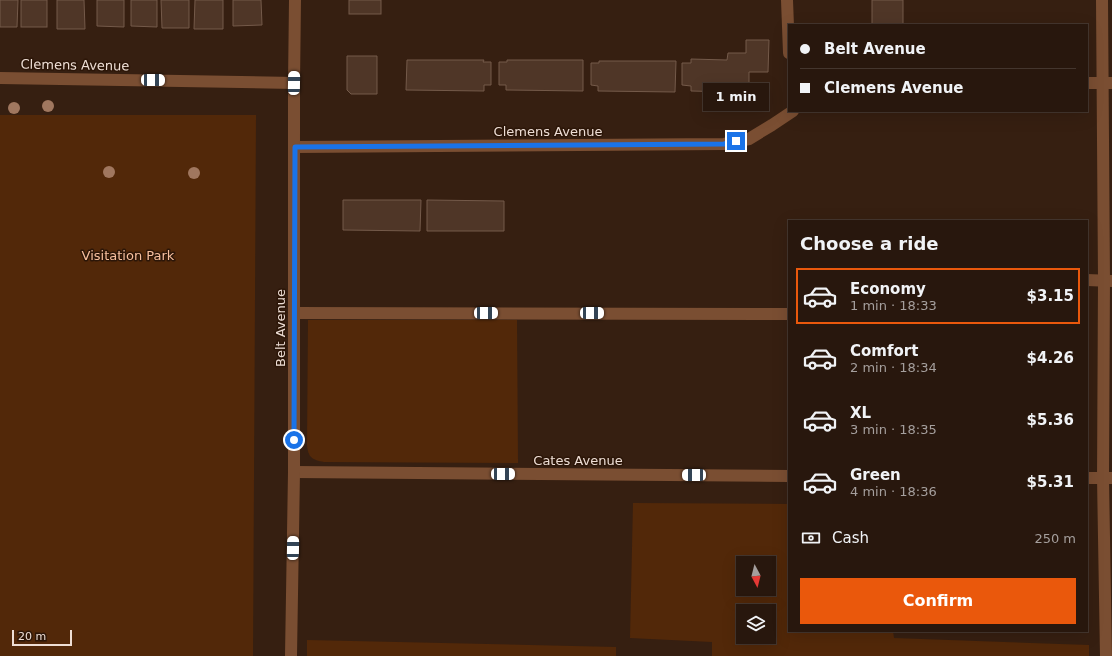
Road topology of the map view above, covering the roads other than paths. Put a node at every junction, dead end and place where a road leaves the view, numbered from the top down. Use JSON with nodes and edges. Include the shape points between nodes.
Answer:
{"nodes":[{"id":1,"x":296,"y":0,"type":"edge"},
{"id":2,"x":787,"y":0,"type":"edge"},
{"id":3,"x":1102,"y":0,"type":"edge"},
{"id":4,"x":788,"y":26,"type":"edge"},
{"id":5,"x":0,"y":78,"type":"edge"},
{"id":6,"x":294,"y":83,"type":"junction"},
{"id":7,"x":1088,"y":83,"type":"edge"},
{"id":8,"x":1107,"y":83,"type":"edge"},
{"id":9,"x":790,"y":112,"type":"edge"},
{"id":10,"x":295,"y":147,"type":"junction"},
{"id":11,"x":1088,"y":280,"type":"edge"},
{"id":12,"x":1108,"y":280,"type":"edge"},
{"id":13,"x":294,"y":313,"type":"junction"},
{"id":14,"x":788,"y":314,"type":"edge"},
{"id":15,"x":294,"y":472,"type":"junction"},
{"id":16,"x":788,"y":476,"type":"edge"},
{"id":17,"x":1088,"y":478,"type":"edge"},
{"id":18,"x":1108,"y":478,"type":"edge"},
{"id":19,"x":291,"y":656,"type":"edge"},
{"id":20,"x":1106,"y":656,"type":"edge"}],
"edges":[{"from":1,"to":6,"type":"street","name":"Belt Avenue"},
{"from":2,"to":4,"type":"street"},
{"from":3,"to":8,"type":"street"},
{"from":5,"to":6,"type":"street","name":"Clemens Avenue"},
{"from":6,"to":10,"type":"street","name":"Belt Avenue"},
{"from":7,"to":8,"type":"street"},
{"from":8,"to":12,"type":"street"},
{"from":9,"to":10,"type":"street","name":"Clemens Avenue","via":[[749,139],[724,144]]},
{"from":10,"to":13,"type":"street","name":"Belt Avenue"},
{"from":11,"to":12,"type":"street"},
{"from":12,"to":18,"type":"street"},
{"from":13,"to":14,"type":"street"},
{"from":13,"to":15,"type":"street","name":"Belt Avenue"},
{"from":15,"to":16,"type":"street","name":"Cates Avenue"},
{"from":15,"to":19,"type":"street","name":"Belt Avenue"},
{"from":17,"to":18,"type":"street"},
{"from":18,"to":20,"type":"street"}]}
